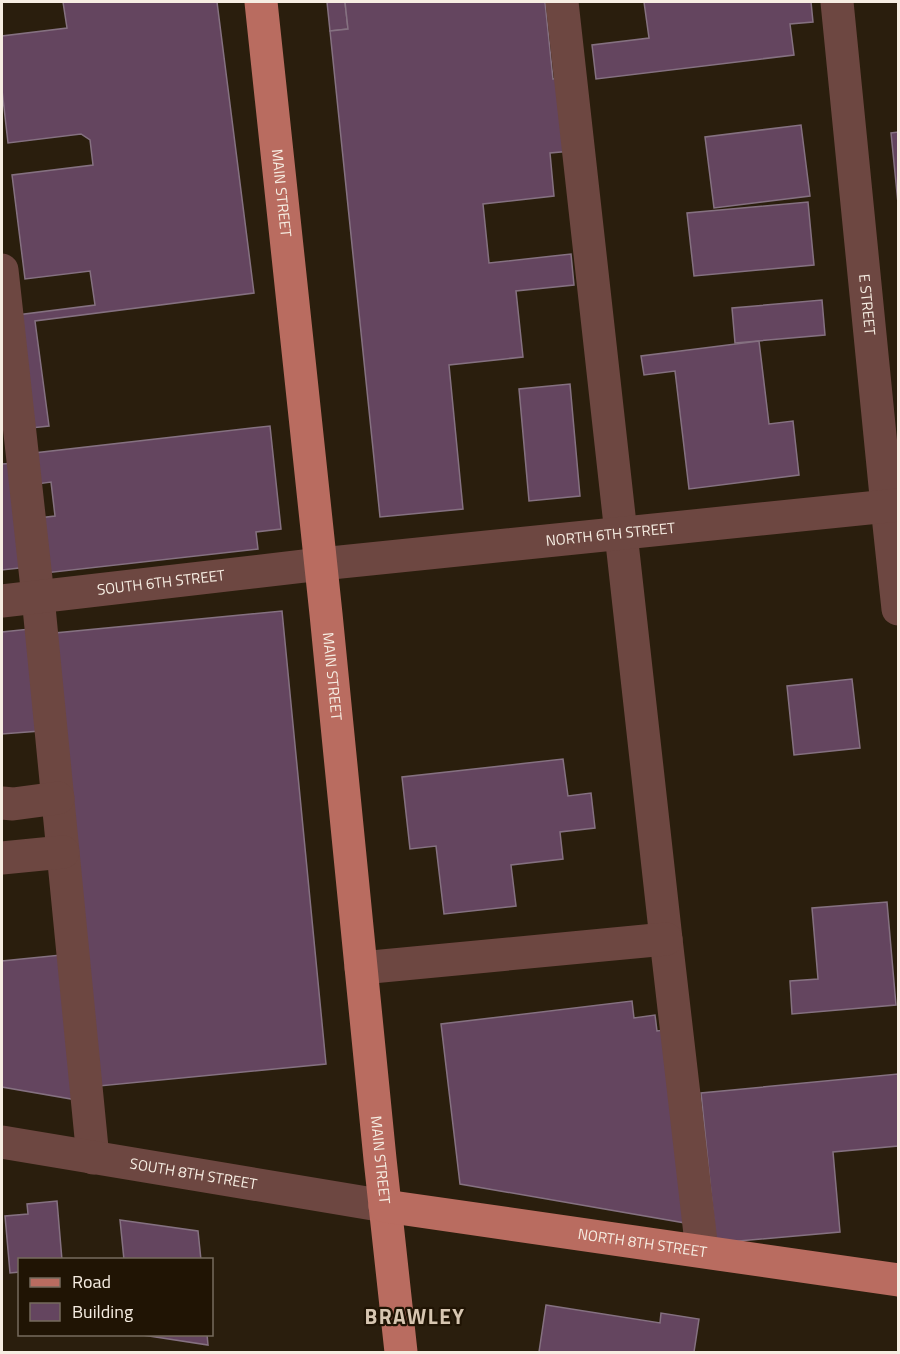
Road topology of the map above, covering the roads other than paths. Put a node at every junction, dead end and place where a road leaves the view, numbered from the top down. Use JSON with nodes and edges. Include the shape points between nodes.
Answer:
{"nodes":[{"id":1,"x":261,"y":2,"type":"edge"},
{"id":2,"x":562,"y":2,"type":"edge"},
{"id":3,"x":837,"y":2,"type":"edge"},
{"id":4,"x":2,"y":276,"type":"edge"},
{"id":5,"x":6,"y":350,"type":"edge"},
{"id":6,"x":893,"y":506,"type":"edge"},
{"id":7,"x":620,"y":533,"type":"junction"},
{"id":8,"x":321,"y":564,"type":"junction"},
{"id":9,"x":38,"y":597,"type":"junction"},
{"id":10,"x":2,"y":601,"type":"edge"},
{"id":11,"x":898,"y":609,"type":"edge"},
{"id":12,"x":58,"y":798,"type":"junction"},
{"id":13,"x":2,"y":803,"type":"edge"},
{"id":14,"x":63,"y":852,"type":"junction"},
{"id":15,"x":2,"y":858,"type":"edge"},
{"id":16,"x":666,"y":939,"type":"junction"},
{"id":17,"x":361,"y":968,"type":"junction"},
{"id":18,"x":2,"y":1142,"type":"edge"},
{"id":19,"x":93,"y":1158,"type":"junction"},
{"id":20,"x":385,"y":1206,"type":"junction"},
{"id":21,"x":702,"y":1251,"type":"junction"},
{"id":22,"x":898,"y":1280,"type":"edge"},
{"id":23,"x":401,"y":1353,"type":"edge"}],
"edges":[{"from":1,"to":8,"type":"main road","name":"MAIN STREET"},
{"from":2,"to":7,"type":"street"},
{"from":3,"to":6,"type":"street","name":"E STREET"},
{"from":4,"to":5,"type":"street"},
{"from":5,"to":9,"type":"street"},
{"from":6,"to":7,"type":"street","name":"NORTH 6TH STREET"},
{"from":6,"to":11,"type":"street","name":"E STREET"},
{"from":7,"to":8,"type":"street","name":"NORTH 6TH STREET"},
{"from":7,"to":16,"type":"street"},
{"from":8,"to":9,"type":"street","name":"SOUTH 6TH STREET"},
{"from":8,"to":17,"type":"main road","name":"MAIN STREET"},
{"from":9,"to":10,"type":"street","name":"SOUTH 6TH STREET"},
{"from":9,"to":12,"type":"street"},
{"from":12,"to":13,"type":"street"},
{"from":12,"to":14,"type":"street"},
{"from":14,"to":15,"type":"street"},
{"from":14,"to":19,"type":"street"},
{"from":16,"to":17,"type":"street"},
{"from":16,"to":21,"type":"street"},
{"from":17,"to":20,"type":"main road","name":"MAIN STREET"},
{"from":18,"to":19,"type":"street","name":"SOUTH 8TH STREET"},
{"from":19,"to":20,"type":"street","name":"SOUTH 8TH STREET"},
{"from":20,"to":21,"type":"main road","name":"NORTH 8TH STREET"},
{"from":20,"to":23,"type":"main road","name":"MAIN STREET"},
{"from":21,"to":22,"type":"main road","name":"NORTH 8TH STREET"}]}
